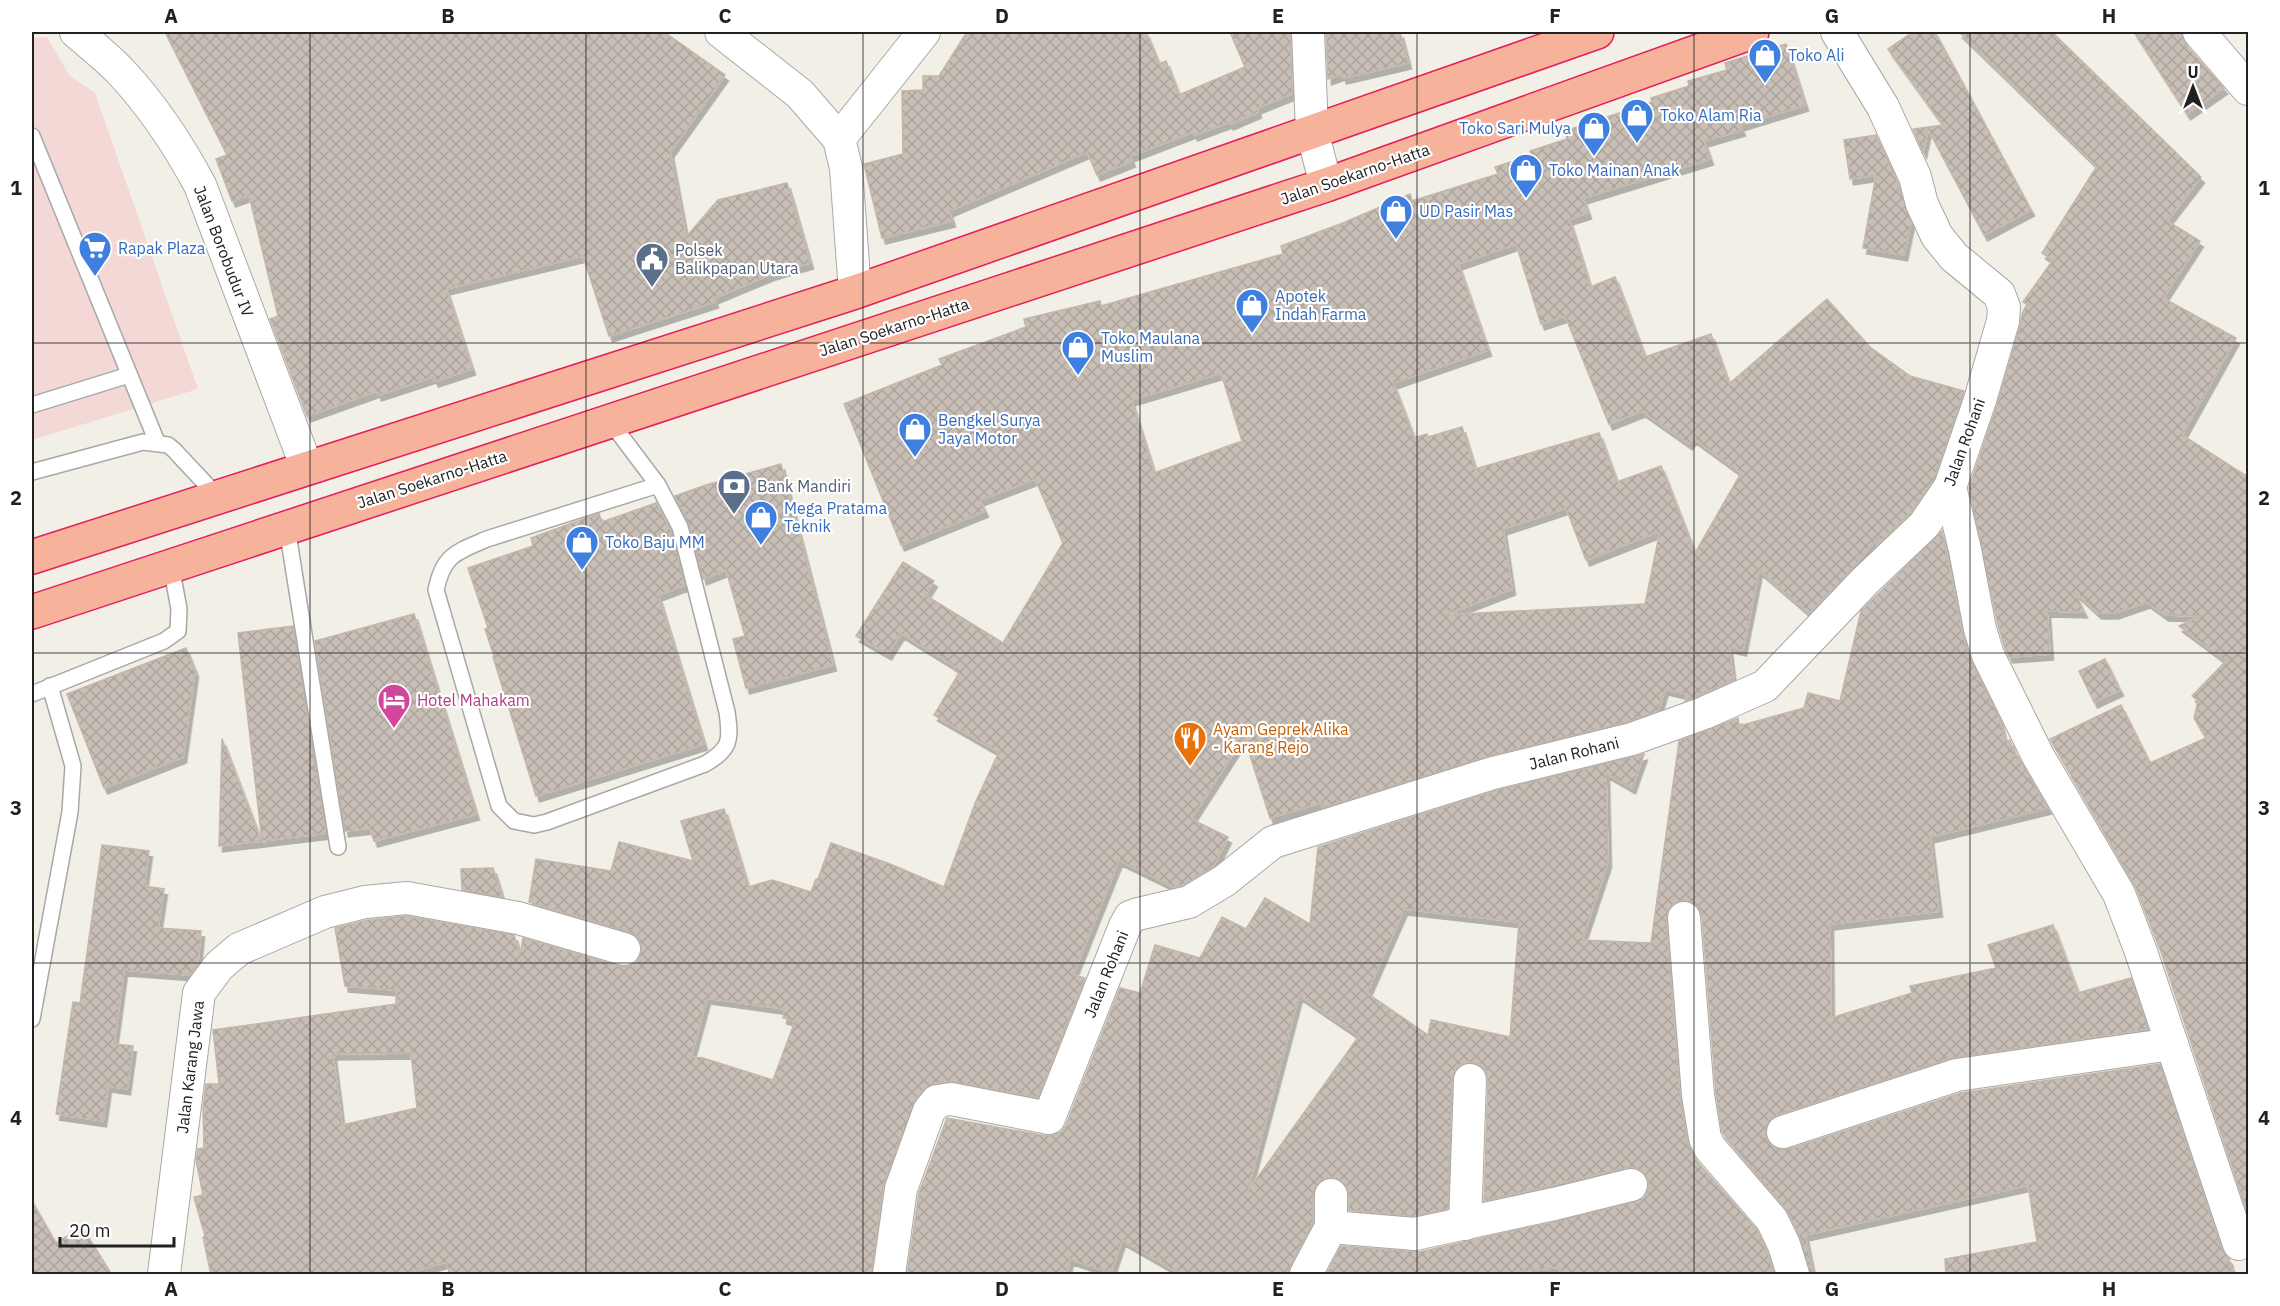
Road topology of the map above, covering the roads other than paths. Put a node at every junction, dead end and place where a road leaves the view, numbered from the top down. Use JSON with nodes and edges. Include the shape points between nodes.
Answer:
{"nodes":[{"id":1,"x":76,"y":32,"type":"edge"},
{"id":2,"x":721,"y":32,"type":"edge"},
{"id":3,"x":924,"y":32,"type":"edge"},
{"id":4,"x":1308,"y":32,"type":"edge"},
{"id":5,"x":1597,"y":32,"type":"edge"},
{"id":6,"x":1752,"y":32,"type":"edge"},
{"id":7,"x":1837,"y":32,"type":"edge"},
{"id":8,"x":2199,"y":32,"type":"edge"},
{"id":9,"x":2248,"y":89,"type":"edge"},
{"id":10,"x":1312,"y":131,"type":"junction"},
{"id":11,"x":32,"y":136,"type":"edge"},
{"id":12,"x":839,"y":139,"type":"junction"},
{"id":13,"x":1326,"y":185,"type":"junction"},
{"id":14,"x":855,"y":292,"type":"junction"},
{"id":15,"x":129,"y":375,"type":"junction"},
{"id":16,"x":32,"y":405,"type":"edge"},
{"id":17,"x":609,"y":420,"type":"junction"},
{"id":18,"x":157,"y":442,"type":"junction"},
{"id":19,"x":307,"y":468,"type":"junction"},
{"id":20,"x":32,"y":472,"type":"edge"},
{"id":21,"x":658,"y":485,"type":"junction"},
{"id":22,"x":1950,"y":487,"type":"junction"},
{"id":23,"x":218,"y":497,"type":"junction"},
{"id":24,"x":287,"y":528,"type":"junction"},
{"id":25,"x":32,"y":557,"type":"edge"},
{"id":26,"x":171,"y":566,"type":"junction"},
{"id":27,"x":32,"y":612,"type":"edge"},
{"id":28,"x":50,"y":687,"type":"junction"},
{"id":29,"x":32,"y":694,"type":"edge"},
{"id":30,"x":338,"y":847,"type":"dead end"},
{"id":31,"x":1684,"y":918,"type":"dead end"},
{"id":32,"x":624,"y":949,"type":"dead end"},
{"id":33,"x":32,"y":1019,"type":"edge"},
{"id":34,"x":2172,"y":1044,"type":"junction"},
{"id":35,"x":1470,"y":1080,"type":"dead end"},
{"id":36,"x":1783,"y":1132,"type":"dead end"},
{"id":37,"x":1631,"y":1185,"type":"dead end"},
{"id":38,"x":1331,"y":1195,"type":"dead end"},
{"id":39,"x":1465,"y":1224,"type":"junction"},
{"id":40,"x":1331,"y":1227,"type":"junction"},
{"id":41,"x":2239,"y":1244,"type":"dead end"},
{"id":42,"x":164,"y":1275,"type":"edge"},
{"id":43,"x":889,"y":1275,"type":"edge"},
{"id":44,"x":1306,"y":1275,"type":"edge"},
{"id":45,"x":1793,"y":1275,"type":"edge"}],
"edges":[{"from":1,"to":19,"type":"street","name":"Jalan Borobudur IV","via":[[121,72],[191,167]]},
{"from":2,"to":12,"type":"street","via":[[800,94]]},
{"from":3,"to":12,"type":"street"},
{"from":4,"to":10,"type":"street"},
{"from":5,"to":10,"type":"highway"},
{"from":6,"to":13,"type":"highway","name":"Jalan Soekarno-Hatta"},
{"from":7,"to":22,"type":"street","name":"Jalan Rohani","via":[[1883,107],[1937,236],[1999,294],[2004,307],[1983,389]]},
{"from":8,"to":9,"type":"street"},
{"from":10,"to":13,"type":"street"},
{"from":10,"to":14,"type":"highway"},
{"from":11,"to":15,"type":"lane"},
{"from":12,"to":14,"type":"street","via":[[846,168]]},
{"from":13,"to":17,"type":"highway","name":"Jalan Soekarno-Hatta"},
{"from":14,"to":19,"type":"highway"},
{"from":15,"to":16,"type":"lane"},
{"from":15,"to":18,"type":"lane"},
{"from":17,"to":21,"type":"lane"},
{"from":17,"to":24,"type":"highway","name":"Jalan Soekarno-Hatta"},
{"from":18,"to":20,"type":"lane","via":[[119,447]]},
{"from":18,"to":23,"type":"lane","via":[[174,450]]},
{"from":19,"to":23,"type":"highway"},
{"from":21,"to":21,"type":"lane","via":[[680,527],[727,712],[727,748],[705,764],[565,817],[534,825],[514,821],[499,806],[436,590],[439,576],[445,562],[465,548]]},
{"from":22,"to":34,"type":"street","via":[[1988,655],[2038,756],[2119,894]]},
{"from":22,"to":43,"type":"street","name":"Jalan Rohani","via":[[1924,525],[1865,581],[1766,687],[1632,739],[1493,773],[1273,842],[1224,881],[1189,902],[1130,917],[1049,1118],[951,1099],[937,1101],[929,1111],[901,1189]]},
{"from":23,"to":25,"type":"highway"},
{"from":24,"to":26,"type":"highway","name":"Jalan Soekarno-Hatta"},
{"from":24,"to":30,"type":"lane"},
{"from":26,"to":27,"type":"highway","name":"Jalan Soekarno-Hatta"},
{"from":26,"to":28,"type":"lane","via":[[179,609],[178,631],[164,641]]},
{"from":28,"to":29,"type":"lane"},
{"from":28,"to":33,"type":"lane","via":[[73,766],[73,788]]},
{"from":31,"to":45,"type":"street","via":[[1698,1095],[1706,1138],[1710,1148],[1772,1220]]},
{"from":32,"to":42,"type":"street","name":"Jalan Karang Jawa","via":[[518,918],[407,898],[365,902],[325,912],[239,950],[219,966],[199,993]]},
{"from":34,"to":36,"type":"street","via":[[1958,1075]]},
{"from":34,"to":41,"type":"street"},
{"from":35,"to":39,"type":"street"},
{"from":37,"to":39,"type":"street"},
{"from":38,"to":40,"type":"street"},
{"from":39,"to":40,"type":"street","via":[[1415,1234]]},
{"from":40,"to":44,"type":"street"}]}
